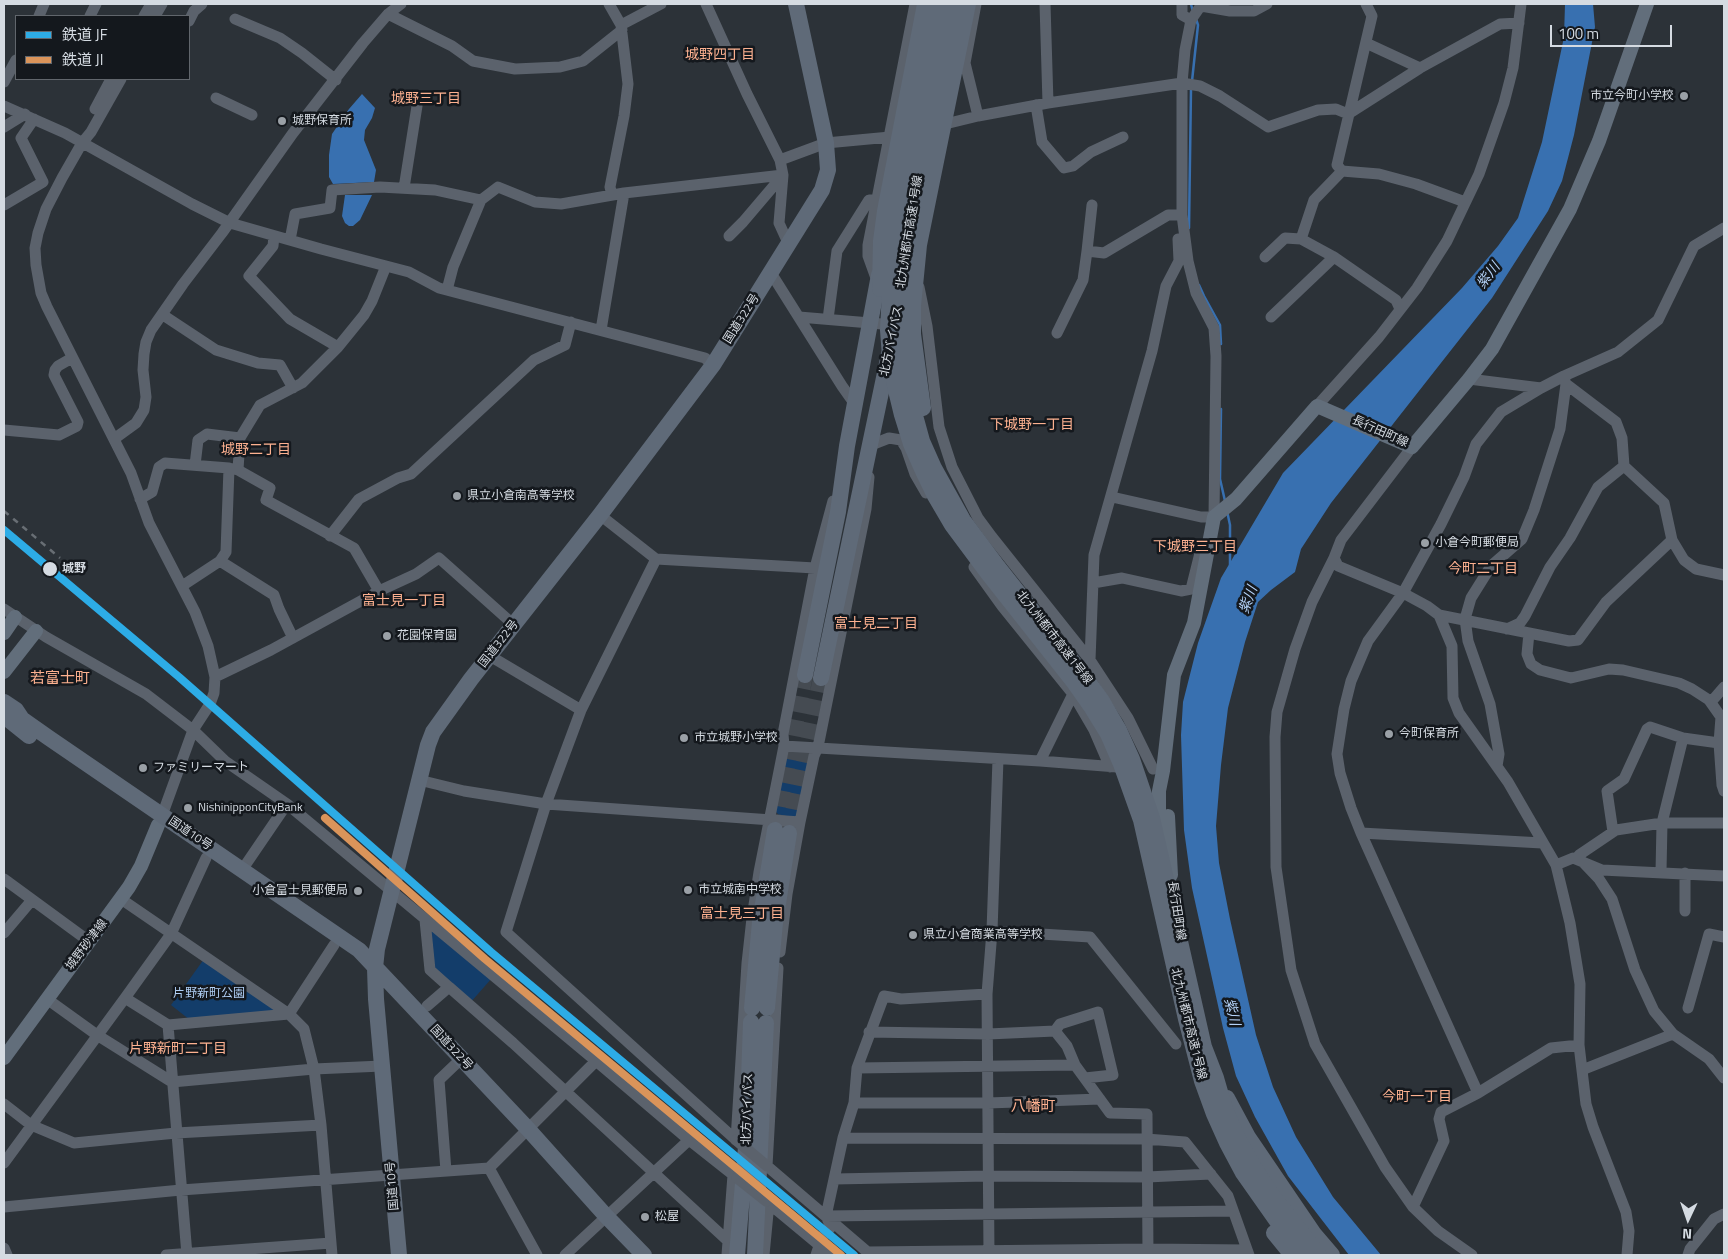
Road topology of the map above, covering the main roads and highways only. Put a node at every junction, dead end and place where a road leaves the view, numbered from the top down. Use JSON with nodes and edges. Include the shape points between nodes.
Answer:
{"nodes":[{"id":1,"x":796,"y":4,"type":"edge"},
{"id":2,"x":925,"y":4,"type":"edge"},
{"id":3,"x":934,"y":4,"type":"edge"},
{"id":4,"x":940,"y":4,"type":"edge"},
{"id":5,"x":952,"y":4,"type":"edge"},
{"id":6,"x":960,"y":4,"type":"edge"},
{"id":7,"x":968,"y":4,"type":"edge"},
{"id":8,"x":1647,"y":4,"type":"edge"},
{"id":9,"x":912,"y":444,"type":"junction"},
{"id":10,"x":998,"y":566,"type":"junction"},
{"id":11,"x":16,"y":617,"type":"road end"},
{"id":12,"x":36,"y":631,"type":"road end"},
{"id":13,"x":4,"y":633,"type":"edge"},
{"id":14,"x":4,"y":672,"type":"edge"},
{"id":15,"x":805,"y":676,"type":"tunnel mouth"},
{"id":16,"x":821,"y":678,"type":"tunnel mouth"},
{"id":17,"x":4,"y":702,"type":"edge"},
{"id":18,"x":4,"y":716,"type":"edge"},
{"id":19,"x":1158,"y":770,"type":"junction"},
{"id":20,"x":160,"y":820,"type":"junction"},
{"id":21,"x":783,"y":826,"type":"tunnel mouth"},
{"id":22,"x":375,"y":968,"type":"junction"},
{"id":23,"x":759,"y":1016,"type":"junction"},
{"id":24,"x":4,"y":1058,"type":"edge"},
{"id":25,"x":1209,"y":1080,"type":"junction"},
{"id":26,"x":733,"y":1248,"type":"edge"},
{"id":27,"x":399,"y":1255,"type":"edge"},
{"id":28,"x":644,"y":1255,"type":"edge"},
{"id":29,"x":755,"y":1255,"type":"edge"},
{"id":30,"x":1292,"y":1255,"type":"edge"},
{"id":31,"x":1302,"y":1255,"type":"edge"},
{"id":32,"x":1320,"y":1255,"type":"edge"},
{"id":33,"x":1332,"y":1255,"type":"edge"}],
"edges":[{"from":1,"to":22,"type":"highway","name":"国道322号","via":[[826,143],[826,180],[817,200],[713,365],[433,732],[391,892]]},
{"from":2,"to":9,"type":"highway","bridge":true,"via":[[889,188],[879,269],[886,363],[898,415]]},
{"from":3,"to":15,"type":"highway","name":"北方バイパス","via":[[877,282],[838,512]]},
{"from":4,"to":9,"type":"highway","name":"北九州都市高速1号線","bridge":true,"via":[[899,212],[888,301],[893,379]]},
{"from":5,"to":10,"type":"highway","name":"北九州都市高速1号線","bridge":true,"via":[[906,244],[900,300],[902,356],[922,441],[934,468],[963,520]]},
{"from":6,"to":16,"type":"highway","name":"北方バイパス"},
{"from":7,"to":10,"type":"highway","bridge":true,"via":[[919,245],[913,306],[914,334],[921,399],[938,466]]},
{"from":8,"to":19,"type":"main road","name":"長行田町線","via":[[1570,209],[1496,341],[1469,379],[1409,446],[1321,407],[1236,499],[1214,518],[1194,623],[1174,675]]},
{"from":9,"to":25,"type":"highway","name":"北九州都市高速1号線","bridge":true,"via":[[952,525],[1092,708],[1108,734],[1141,820],[1186,1019]]},
{"from":10,"to":25,"type":"highway","name":"北九州都市高速1号線","bridge":true,"via":[[1102,701],[1132,759],[1152,818]]},
{"from":11,"to":13,"type":"main road"},
{"from":12,"to":14,"type":"main road"},
{"from":17,"to":20,"type":"highway","name":"国道10号"},
{"from":18,"to":20,"type":"highway","name":"国道10号","via":[[26,734]]},
{"from":19,"to":31,"type":"main road","name":"長行田町線","via":[[1159,861],[1176,984],[1200,1077],[1234,1159],[1263,1205]]},
{"from":19,"to":32,"type":"main road","name":"長行田町線","via":[[1166,791],[1169,866],[1185,964],[1208,1061],[1238,1133],[1269,1186]]},
{"from":20,"to":22,"type":"highway","name":"国道10号","via":[[206,858],[357,961]]},
{"from":20,"to":22,"type":"highway","name":"国道10号","via":[[242,870],[359,950]]},
{"from":20,"to":24,"type":"main road","name":"城野砂津線","via":[[141,866],[121,899]]},
{"from":21,"to":23,"type":"highway","name":"北方バイパス","via":[[760,922]]},
{"from":22,"to":27,"type":"highway","name":"国道10号"},
{"from":22,"to":28,"type":"highway","name":"国道322号"},
{"from":23,"to":26,"type":"highway","name":"北方バイパス"},
{"from":23,"to":29,"type":"highway","name":"北方バイパス"},
{"from":25,"to":30,"type":"highway","bridge":true,"via":[[1210,1114],[1238,1175],[1269,1226]]},
{"from":25,"to":31,"type":"highway","name":"北九州都市高速1号線","bridge":true,"via":[[1227,1143],[1243,1172]]},
{"from":25,"to":32,"type":"highway","name":"北九州都市高速1号線","bridge":true,"via":[[1254,1167]]},
{"from":25,"to":33,"type":"highway","bridge":true,"via":[[1314,1234]]}]}
